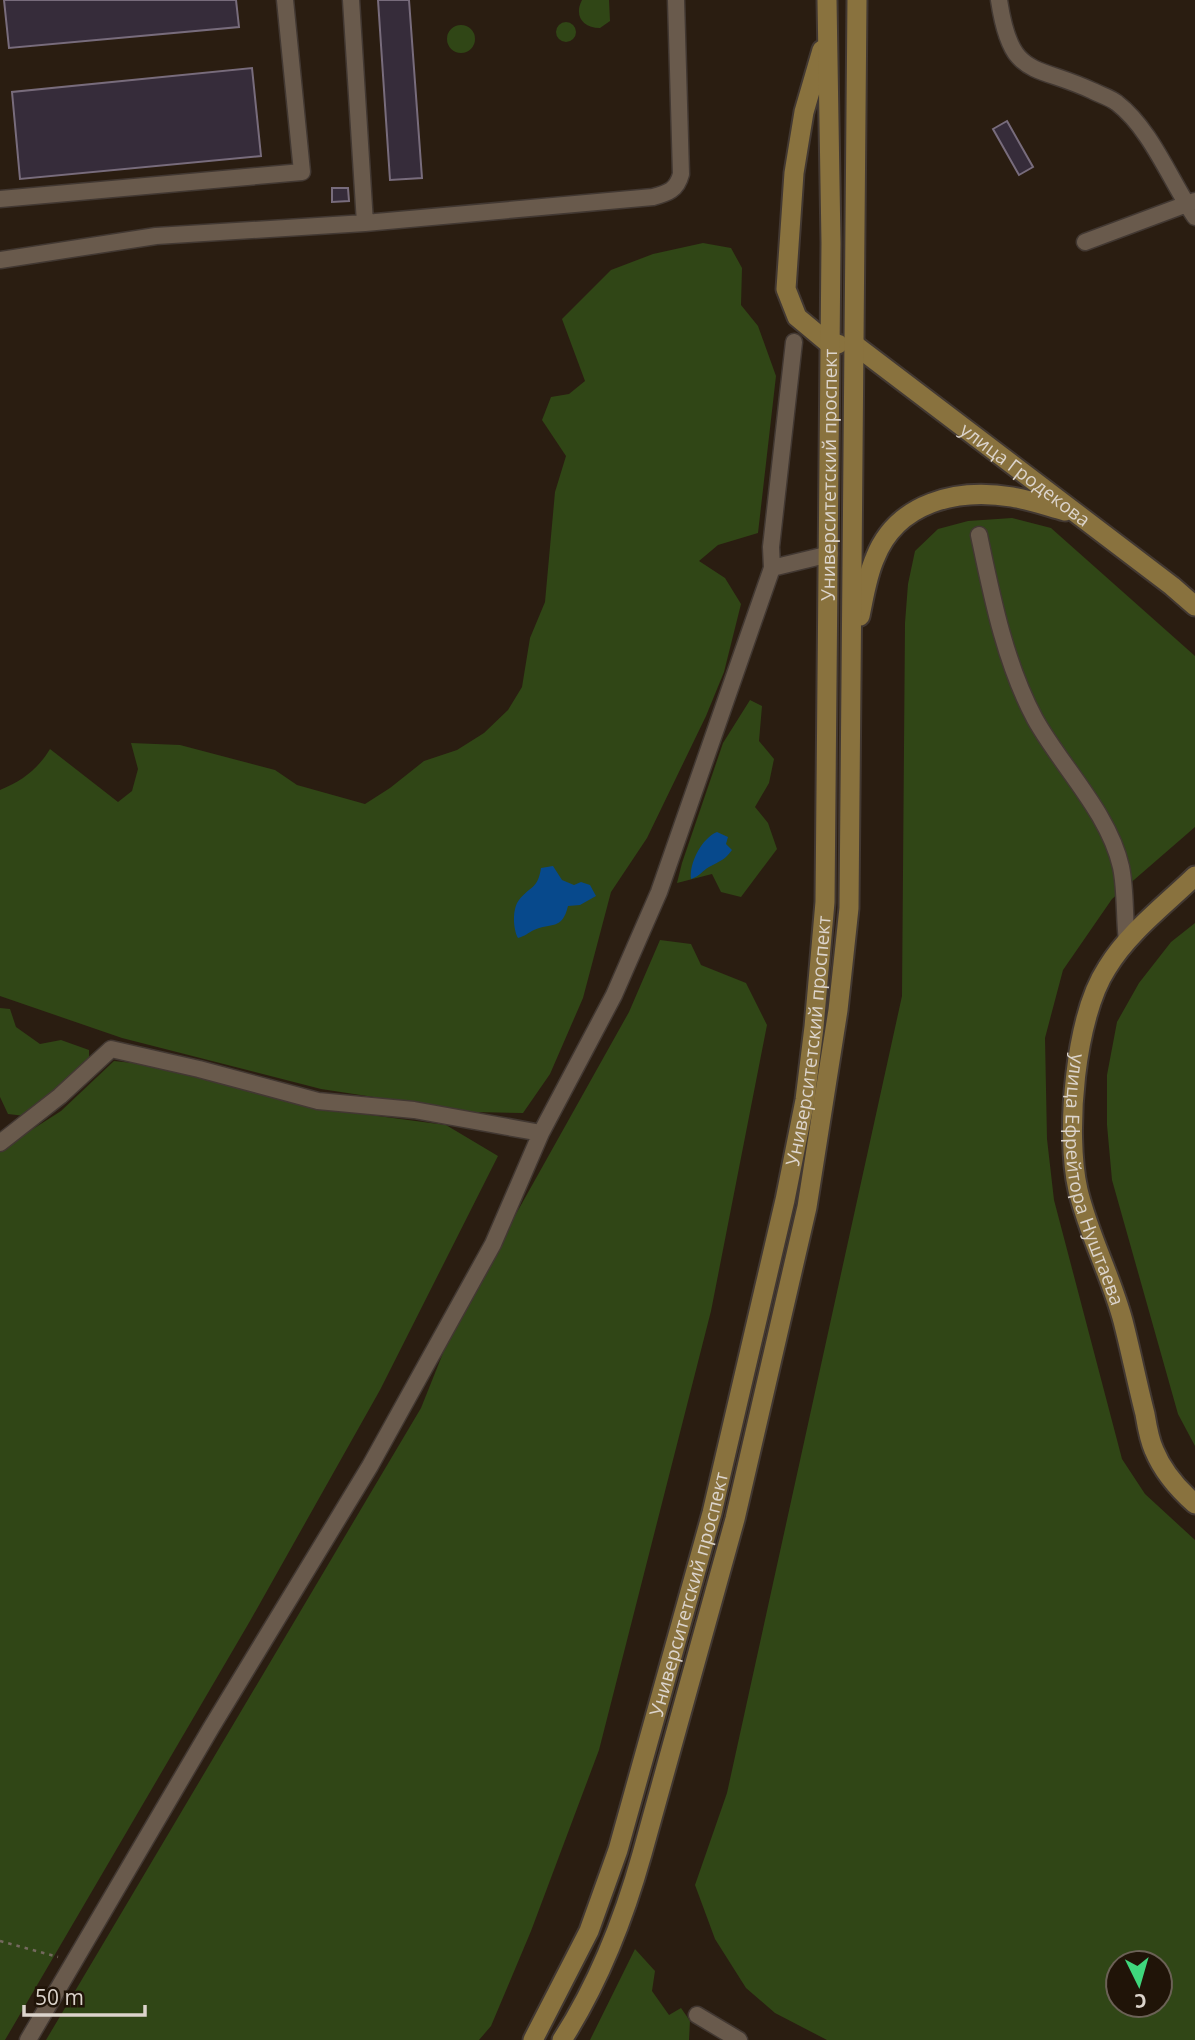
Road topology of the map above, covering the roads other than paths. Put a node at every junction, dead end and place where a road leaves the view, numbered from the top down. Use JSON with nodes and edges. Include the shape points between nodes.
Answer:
{"nodes":[{"id":1,"x":285,"y":0,"type":"edge"},
{"id":2,"x":351,"y":0,"type":"edge"},
{"id":3,"x":676,"y":0,"type":"edge"},
{"id":4,"x":828,"y":0,"type":"edge"},
{"id":5,"x":857,"y":0,"type":"edge"},
{"id":6,"x":999,"y":0,"type":"edge"},
{"id":7,"x":827,"y":32,"type":"junction"},
{"id":8,"x":0,"y":199,"type":"edge"},
{"id":9,"x":1192,"y":208,"type":"edge"},
{"id":10,"x":365,"y":223,"type":"junction"},
{"id":11,"x":1085,"y":242,"type":"dead end"},
{"id":12,"x":0,"y":260,"type":"edge"},
{"id":13,"x":794,"y":342,"type":"dead end"},
{"id":14,"x":830,"y":344,"type":"junction"},
{"id":15,"x":855,"y":345,"type":"junction"},
{"id":16,"x":1075,"y":513,"type":"junction"},
{"id":17,"x":979,"y":536,"type":"dead end"},
{"id":18,"x":830,"y":554,"type":"junction"},
{"id":19,"x":772,"y":568,"type":"junction"},
{"id":20,"x":1195,"y":606,"type":"edge"},
{"id":21,"x":851,"y":651,"type":"junction"},
{"id":22,"x":1195,"y":876,"type":"edge"},
{"id":23,"x":1127,"y":942,"type":"junction"},
{"id":24,"x":541,"y":1133,"type":"junction"},
{"id":25,"x":0,"y":1143,"type":"edge"},
{"id":26,"x":1195,"y":1504,"type":"edge"},
{"id":27,"x":712,"y":1513,"type":"junction"},
{"id":28,"x":735,"y":1519,"type":"junction"},
{"id":29,"x":697,"y":2015,"type":"dead end"},
{"id":30,"x":28,"y":2040,"type":"edge"},
{"id":31,"x":533,"y":2040,"type":"edge"},
{"id":32,"x":562,"y":2040,"type":"edge"},
{"id":33,"x":739,"y":2040,"type":"edge"}],
"edges":[{"from":1,"to":8,"type":"lane","via":[[302,172]]},
{"from":2,"to":10,"type":"lane"},
{"from":3,"to":10,"type":"lane","via":[[681,174],[673,190],[653,197]]},
{"from":4,"to":7,"type":"main road","name":"Университетский проспект"},
{"from":5,"to":15,"type":"main road","name":"Университетский проспект"},
{"from":6,"to":9,"type":"lane","via":[[1011,47],[1020,60],[1116,102],[1143,127]]},
{"from":7,"to":14,"type":"main road","name":"Университетский проспект"},
{"from":7,"to":14,"type":"main road","via":[[804,112],[794,173],[786,289],[797,317]]},
{"from":9,"to":11,"type":"lane"},
{"from":10,"to":12,"type":"lane","via":[[156,236]]},
{"from":13,"to":19,"type":"lane"},
{"from":14,"to":15,"type":"main road"},
{"from":14,"to":18,"type":"main road","name":"Университетский проспект"},
{"from":15,"to":16,"type":"main road","name":"улица Гродекова"},
{"from":15,"to":21,"type":"main road","name":"Университетский проспект"},
{"from":16,"to":20,"type":"main road","name":"улица Гродекова"},
{"from":16,"to":21,"type":"main road","via":[[984,495],[951,496],[912,511],[892,528],[875,557]]},
{"from":17,"to":23,"type":"lane","via":[[996,614],[1020,685],[1035,719],[1102,823],[1120,864]]},
{"from":18,"to":19,"type":"lane"},
{"from":18,"to":27,"type":"main road","name":"Университетский проспект","via":[[825,902],[814,1027],[785,1200]]},
{"from":19,"to":24,"type":"lane","via":[[659,892],[614,995]]},
{"from":21,"to":28,"type":"main road","name":"Университетский проспект","via":[[849,908],[838,1010],[807,1207]]},
{"from":22,"to":23,"type":"main road","name":"улица Ефрейтора Нуштаева"},
{"from":23,"to":26,"type":"main road","name":"улица Ефрейтора Нуштаева","via":[[1106,968],[1085,1029],[1072,1127],[1078,1188],[1088,1227],[1116,1294],[1153,1449],[1176,1487]]},
{"from":24,"to":25,"type":"lane","via":[[414,1110],[318,1101],[111,1049]]},
{"from":24,"to":30,"type":"lane","via":[[493,1244],[370,1465]]},
{"from":27,"to":28,"type":"main road"},
{"from":27,"to":31,"type":"main road","name":"Университетский проспект","via":[[618,1850],[589,1931]]},
{"from":28,"to":32,"type":"main road","name":"Университетский проспект","via":[[630,1896],[603,1962]]},
{"from":29,"to":33,"type":"lane"}]}
